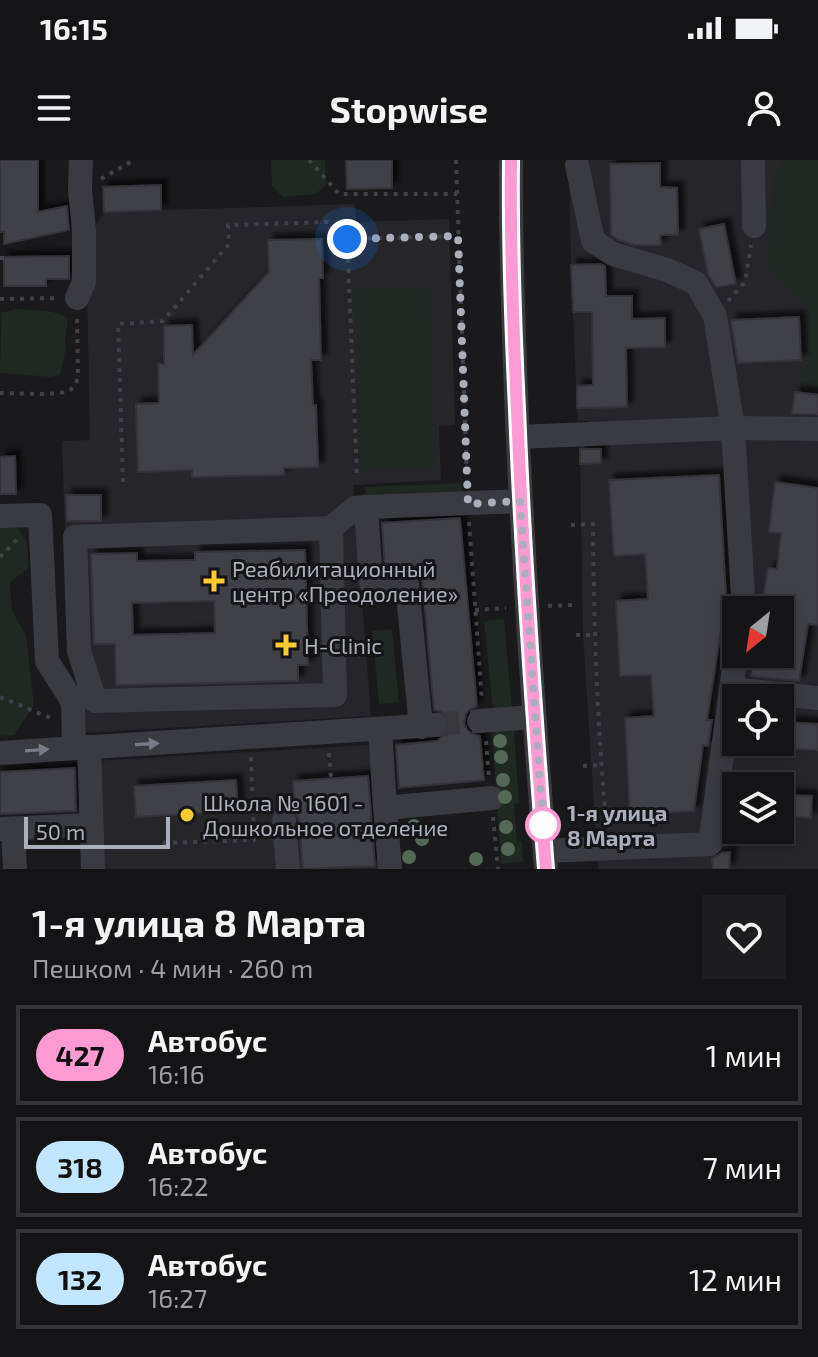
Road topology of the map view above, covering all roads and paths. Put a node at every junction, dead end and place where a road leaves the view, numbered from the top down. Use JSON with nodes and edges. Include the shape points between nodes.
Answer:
{"nodes":[{"id":1,"x":81,"y":160,"type":"edge"},
{"id":2,"x":134,"y":160,"type":"edge"},
{"id":3,"x":309,"y":160,"type":"edge"},
{"id":4,"x":456,"y":160,"type":"edge"},
{"id":5,"x":511,"y":160,"type":"edge"},
{"id":6,"x":753,"y":160,"type":"edge"},
{"id":7,"x":577,"y":165,"type":"dead end"},
{"id":8,"x":80,"y":190,"type":"junction"},
{"id":9,"x":457,"y":194,"type":"junction"},
{"id":10,"x":754,"y":226,"type":"joint"},
{"id":11,"x":458,"y":236,"type":"junction"},
{"id":12,"x":347,"y":239,"type":"junction"},
{"id":13,"x":77,"y":298,"type":"junction"},
{"id":14,"x":0,"y":299,"type":"edge"},
{"id":15,"x":715,"y":316,"type":"junction"},
{"id":16,"x":0,"y":393,"type":"edge"},
{"id":17,"x":733,"y":428,"type":"junction"},
{"id":18,"x":818,"y":429,"type":"edge"},
{"id":19,"x":518,"y":437,"type":"junction"},
{"id":20,"x":357,"y":475,"type":"dead end"},
{"id":21,"x":123,"y":482,"type":"dead end"},
{"id":22,"x":520,"y":501,"type":"junction"},
{"id":23,"x":468,"y":504,"type":"junction"},
{"id":24,"x":366,"y":507,"type":"junction"},
{"id":25,"x":0,"y":516,"type":"edge"},
{"id":26,"x":571,"y":525,"type":"dead end"},
{"id":27,"x":331,"y":528,"type":"junction"},
{"id":28,"x":743,"y":596,"type":"edge"},
{"id":29,"x":574,"y":605,"type":"dead end"},
{"id":30,"x":548,"y":606,"type":"dead end"},
{"id":31,"x":506,"y":608,"type":"dead end"},
{"id":32,"x":475,"y":610,"type":"junction"},
{"id":33,"x":576,"y":635,"type":"dead end"},
{"id":34,"x":594,"y":635,"type":"junction"},
{"id":35,"x":324,"y":695,"type":"junction"},
{"id":36,"x":794,"y":695,"type":"edge"},
{"id":37,"x":0,"y":697,"type":"edge"},
{"id":38,"x":818,"y":698,"type":"edge"},
{"id":39,"x":534,"y":717,"type":"junction"},
{"id":40,"x":481,"y":721,"type":"junction"},
{"id":41,"x":380,"y":729,"type":"junction"},
{"id":42,"x":328,"y":740,"type":"junction"},
{"id":43,"x":79,"y":741,"type":"junction"},
{"id":44,"x":251,"y":752,"type":"dead end"},
{"id":45,"x":0,"y":753,"type":"edge"},
{"id":46,"x":722,"y":756,"type":"edge"},
{"id":47,"x":601,"y":765,"type":"junction"},
{"id":48,"x":583,"y":766,"type":"dead end"},
{"id":49,"x":331,"y":778,"type":"dead end"},
{"id":50,"x":492,"y":798,"type":"junction"},
{"id":51,"x":385,"y":808,"type":"junction"},
{"id":52,"x":284,"y":820,"type":"dead end"},
{"id":53,"x":91,"y":825,"type":"junction"},
{"id":54,"x":6,"y":829,"type":"edge"},
{"id":55,"x":163,"y":843,"type":"dead end"},
{"id":56,"x":609,"y":848,"type":"junction"},
{"id":57,"x":546,"y":860,"type":"edge"},
{"id":58,"x":15,"y":869,"type":"edge"},
{"id":59,"x":93,"y":869,"type":"edge"},
{"id":60,"x":288,"y":869,"type":"edge"},
{"id":61,"x":390,"y":869,"type":"edge"},
{"id":62,"x":498,"y":869,"type":"edge"}],
"edges":[{"from":1,"to":8,"type":"street"},
{"from":2,"to":8,"type":"path"},
{"from":3,"to":9,"type":"path","via":[[339,194]]},
{"from":4,"to":9,"type":"path"},
{"from":5,"to":19,"type":"street"},
{"from":6,"to":10,"type":"street"},
{"from":7,"to":15,"type":"street","via":[[593,241],[613,254],[696,283]]},
{"from":8,"to":13,"type":"street","via":[[84,282]]},
{"from":9,"to":11,"type":"path"},
{"from":10,"to":15,"type":"path","via":[[745,282]]},
{"from":11,"to":12,"type":"path"},
{"from":11,"to":23,"type":"path"},
{"from":12,"to":20,"type":"path"},
{"from":12,"to":21,"type":"path","via":[[328,222],[228,225],[229,244],[163,321],[118,324]]},
{"from":13,"to":14,"type":"path"},
{"from":13,"to":16,"type":"path","via":[[78,375],[73,387],[61,392]]},
{"from":15,"to":17,"type":"street"},
{"from":17,"to":18,"type":"street"},
{"from":17,"to":19,"type":"street"},
{"from":17,"to":28,"type":"street"},
{"from":19,"to":22,"type":"street"},
{"from":22,"to":23,"type":"street"},
{"from":22,"to":39,"type":"street"},
{"from":23,"to":24,"type":"street"},
{"from":23,"to":32,"type":"path"},
{"from":24,"to":27,"type":"street","via":[[355,508]]},
{"from":24,"to":41,"type":"street","via":[[371,583],[407,585],[428,726]]},
{"from":25,"to":43,"type":"street","via":[[40,515],[47,661],[73,702]]},
{"from":26,"to":34,"type":"path","via":[[593,524]]},
{"from":27,"to":35,"type":"street","via":[[335,695]]},
{"from":27,"to":35,"type":"street","via":[[75,537],[79,651],[95,701]]},
{"from":29,"to":30,"type":"path"},
{"from":31,"to":32,"type":"path"},
{"from":32,"to":40,"type":"path"},
{"from":33,"to":34,"type":"path"},
{"from":34,"to":47,"type":"path"},
{"from":35,"to":42,"type":"street"},
{"from":36,"to":38,"type":"street"},
{"from":37,"to":43,"type":"path"},
{"from":39,"to":40,"type":"street"},
{"from":39,"to":57,"type":"street"},
{"from":40,"to":50,"type":"path"},
{"from":41,"to":42,"type":"street"},
{"from":41,"to":51,"type":"street"},
{"from":43,"to":42,"type":"street","one_way":true},
{"from":42,"to":49,"type":"path"},
{"from":45,"to":43,"type":"street","one_way":true},
{"from":43,"to":53,"type":"street"},
{"from":44,"to":55,"type":"path","via":[[254,840]]},
{"from":46,"to":56,"type":"street","via":[[710,844]]},
{"from":47,"to":48,"type":"path"},
{"from":47,"to":56,"type":"path"},
{"from":50,"to":51,"type":"street"},
{"from":50,"to":62,"type":"path"},
{"from":51,"to":61,"type":"street"},
{"from":52,"to":60,"type":"street"},
{"from":53,"to":54,"type":"street"},
{"from":53,"to":59,"type":"street"},
{"from":54,"to":58,"type":"street"},
{"from":56,"to":57,"type":"street"}]}
